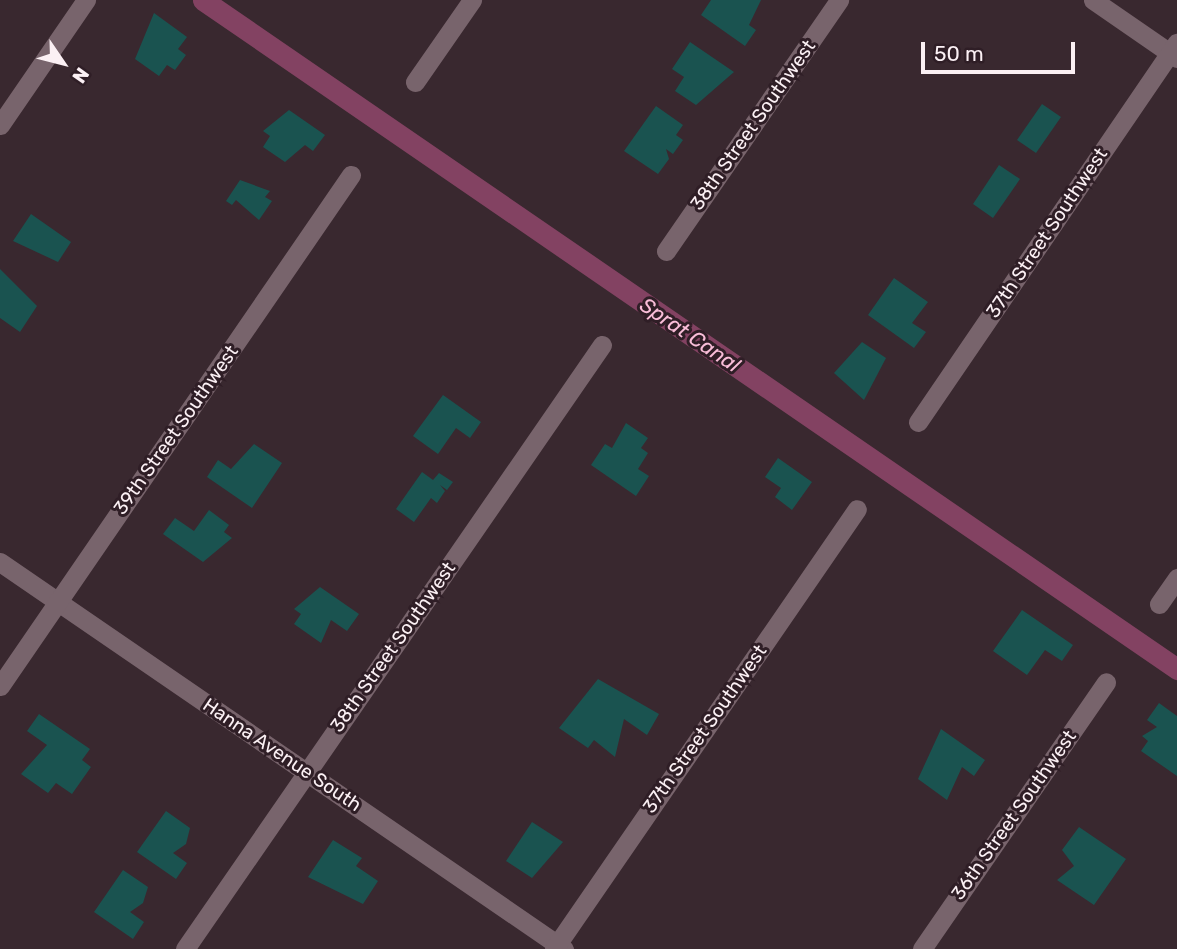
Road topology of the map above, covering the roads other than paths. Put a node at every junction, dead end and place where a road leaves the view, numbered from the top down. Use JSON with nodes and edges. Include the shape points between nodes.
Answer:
{"nodes":[{"id":1,"x":86,"y":0,"type":"edge"},
{"id":2,"x":472,"y":0,"type":"edge"},
{"id":3,"x":839,"y":0,"type":"edge"},
{"id":4,"x":1093,"y":0,"type":"edge"},
{"id":5,"x":1175,"y":52,"type":"edge"},
{"id":6,"x":415,"y":82,"type":"dead end"},
{"id":7,"x":0,"y":125,"type":"edge"},
{"id":8,"x":351,"y":175,"type":"dead end"},
{"id":9,"x":666,"y":251,"type":"dead end"},
{"id":10,"x":602,"y":345,"type":"dead end"},
{"id":11,"x":918,"y":422,"type":"dead end"},
{"id":12,"x":857,"y":509,"type":"dead end"},
{"id":13,"x":0,"y":562,"type":"edge"},
{"id":14,"x":1177,"y":578,"type":"edge"},
{"id":15,"x":58,"y":602,"type":"junction"},
{"id":16,"x":1159,"y":604,"type":"dead end"},
{"id":17,"x":1106,"y":681,"type":"dead end"},
{"id":18,"x":0,"y":686,"type":"edge"},
{"id":19,"x":306,"y":772,"type":"junction"},
{"id":20,"x":558,"y":947,"type":"edge"},
{"id":21,"x":185,"y":949,"type":"edge"},
{"id":22,"x":922,"y":949,"type":"edge"}],
"edges":[{"from":1,"to":7,"type":"street"},
{"from":2,"to":6,"type":"street"},
{"from":3,"to":9,"type":"street","name":"38th Street Southwest"},
{"from":4,"to":5,"type":"street"},
{"from":5,"to":11,"type":"street","name":"37th Street Southwest"},
{"from":8,"to":15,"type":"street","name":"39th Street Southwest"},
{"from":10,"to":19,"type":"street","name":"38th Street Southwest"},
{"from":12,"to":20,"type":"street","name":"37th Street Southwest"},
{"from":13,"to":15,"type":"street","name":"Hanna Avenue South"},
{"from":14,"to":16,"type":"street"},
{"from":15,"to":18,"type":"street","name":"39th Street Southwest"},
{"from":15,"to":19,"type":"street","name":"Hanna Avenue South"},
{"from":17,"to":22,"type":"street","name":"36th Street Southwest"},
{"from":19,"to":20,"type":"street","name":"Hanna Avenue South"},
{"from":19,"to":21,"type":"street","name":"38th Street Southwest"}]}
